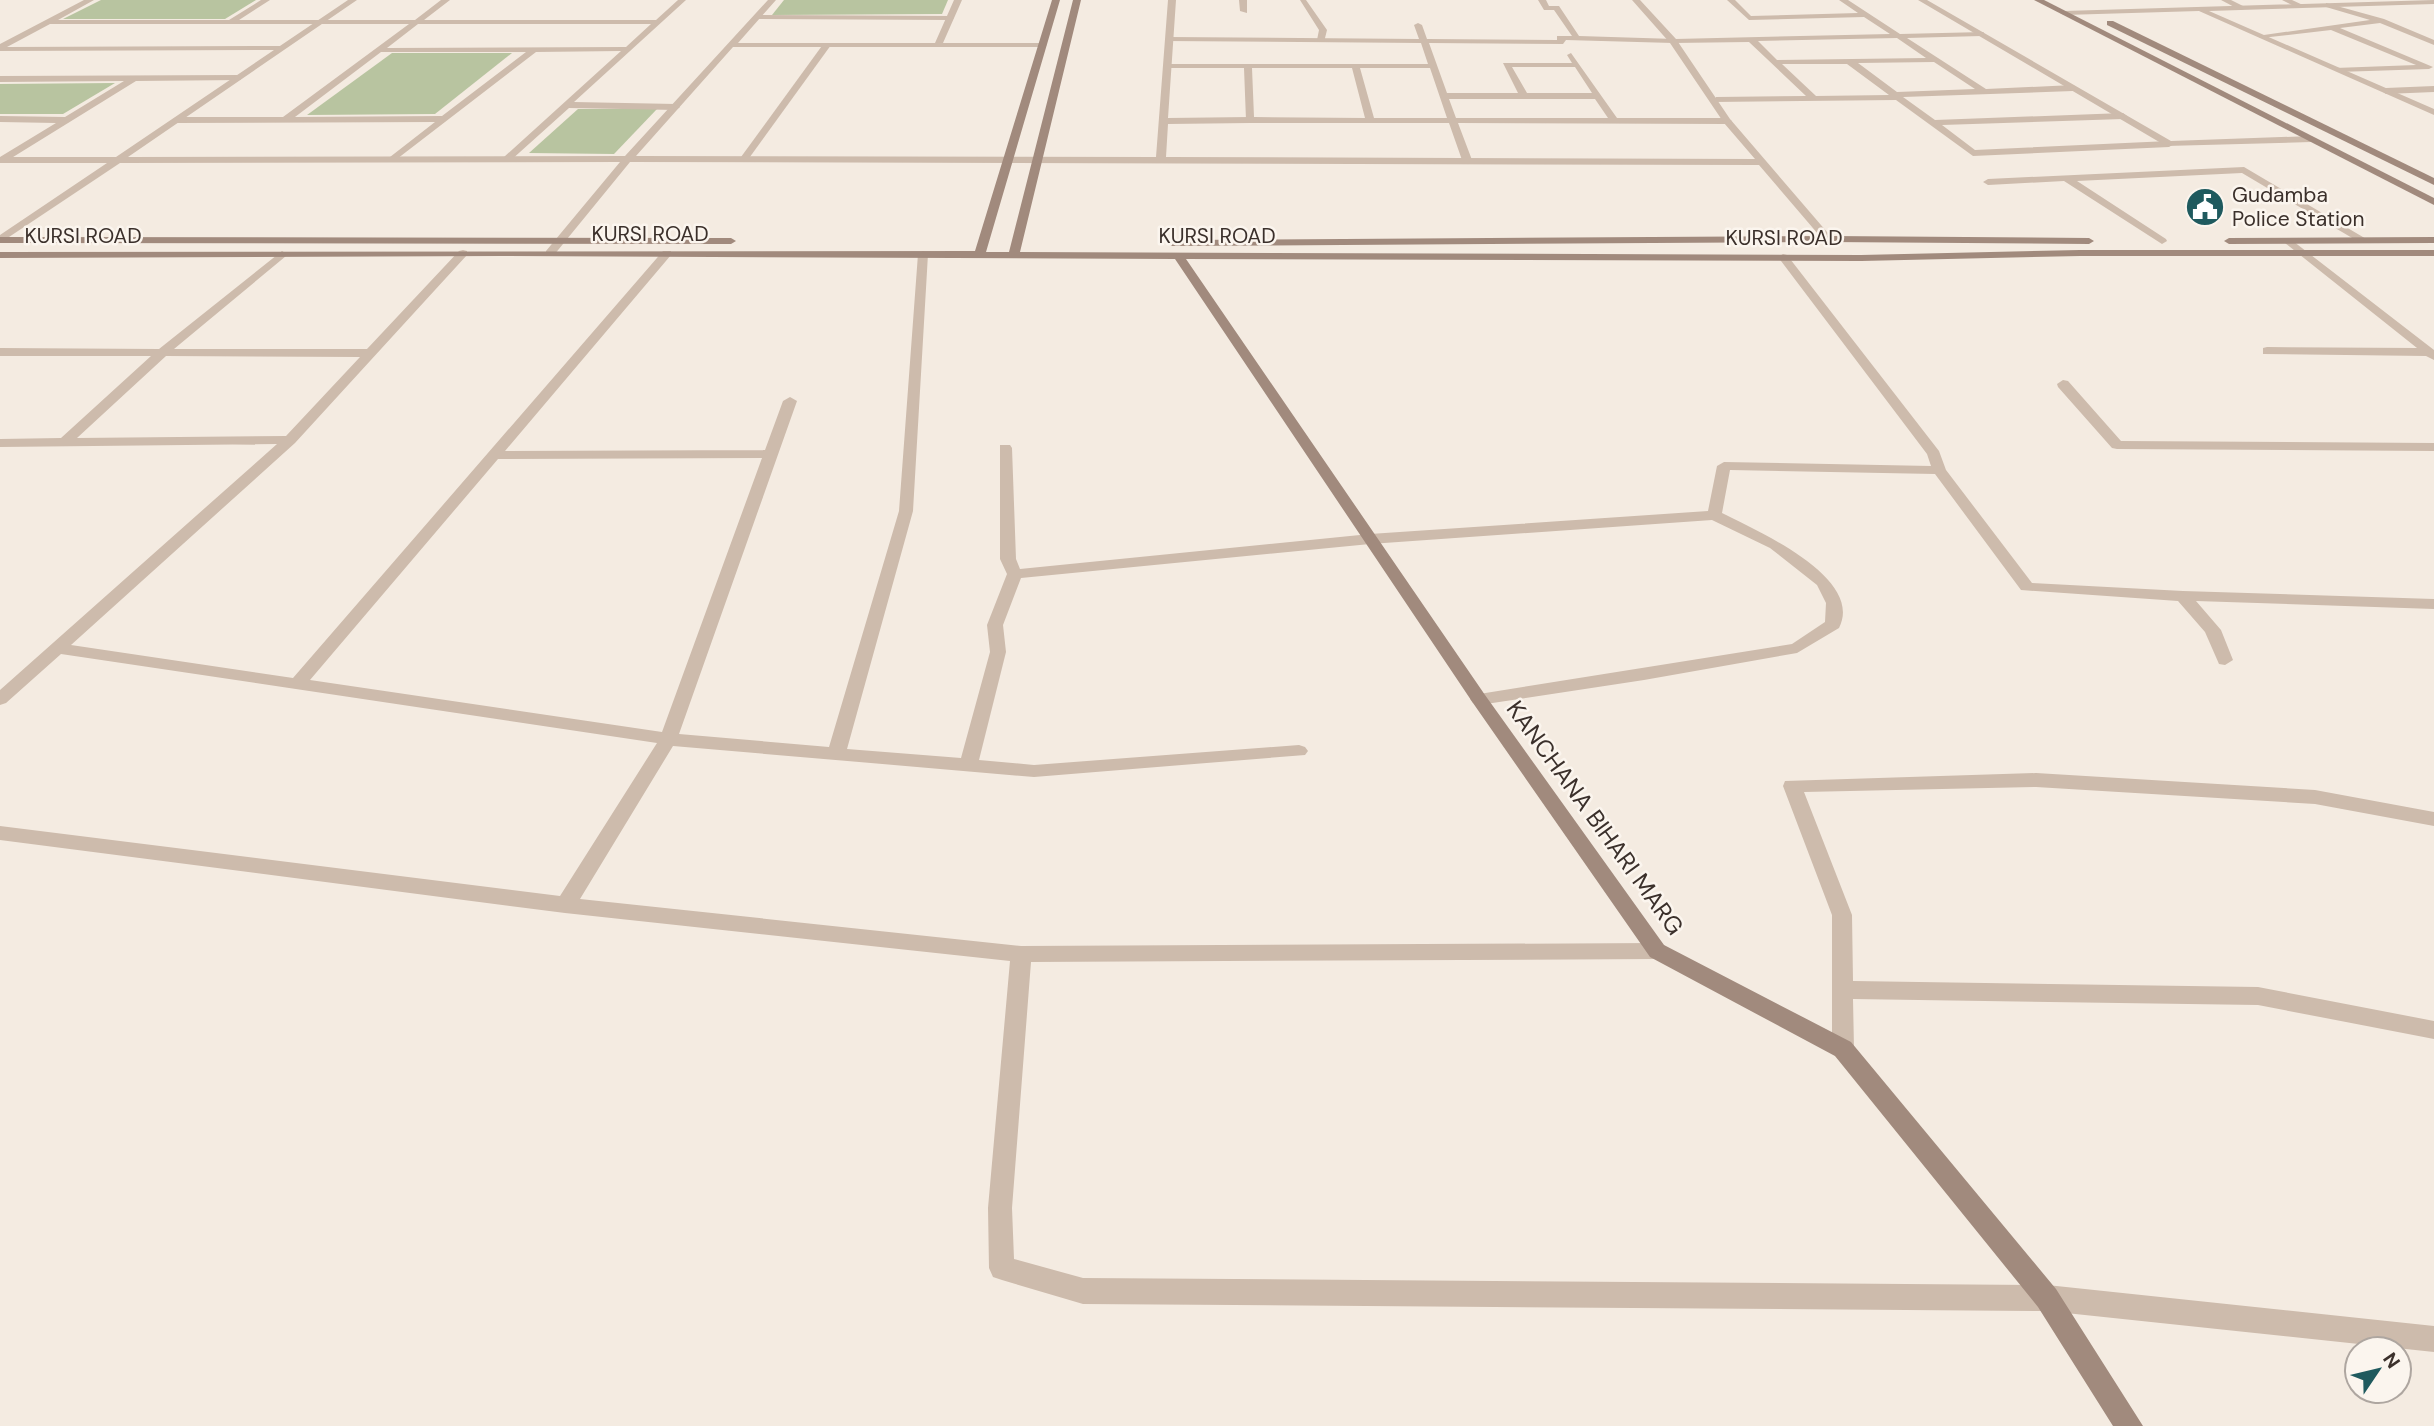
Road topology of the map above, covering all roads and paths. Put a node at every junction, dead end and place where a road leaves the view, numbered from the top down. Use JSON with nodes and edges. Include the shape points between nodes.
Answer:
{"nodes":[{"id":1,"x":90,"y":0,"type":"edge"},
{"id":2,"x":266,"y":0,"type":"edge"},
{"id":3,"x":353,"y":0,"type":"edge"},
{"id":4,"x":446,"y":0,"type":"edge"},
{"id":5,"x":682,"y":0,"type":"edge"},
{"id":6,"x":772,"y":0,"type":"edge"},
{"id":7,"x":958,"y":0,"type":"edge"},
{"id":8,"x":1056,"y":0,"type":"edge"},
{"id":9,"x":1076,"y":0,"type":"edge"},
{"id":10,"x":1172,"y":0,"type":"edge"},
{"id":11,"x":1243,"y":0,"type":"edge"},
{"id":12,"x":1542,"y":0,"type":"edge"},
{"id":13,"x":1636,"y":0,"type":"edge"},
{"id":14,"x":1731,"y":0,"type":"edge"},
{"id":15,"x":1843,"y":0,"type":"edge"},
{"id":16,"x":1922,"y":0,"type":"edge"},
{"id":17,"x":2038,"y":0,"type":"edge"},
{"id":18,"x":2224,"y":0,"type":"edge"},
{"id":19,"x":2286,"y":0,"type":"edge"},
{"id":20,"x":1303,"y":2,"type":"dead end"},
{"id":21,"x":2434,"y":2,"type":"edge"},
{"id":22,"x":2071,"y":4,"type":"dead end"},
{"id":23,"x":2329,"y":5,"type":"junction"},
{"id":24,"x":2301,"y":6,"type":"junction"},
{"id":25,"x":2243,"y":8,"type":"junction"},
{"id":26,"x":2200,"y":9,"type":"junction"},
{"id":27,"x":1244,"y":11,"type":"dead end"},
{"id":28,"x":2088,"y":12,"type":"junction"},
{"id":29,"x":2064,"y":13,"type":"junction"},
{"id":30,"x":1866,"y":15,"type":"junction"},
{"id":31,"x":756,"y":17,"type":"junction"},
{"id":32,"x":950,"y":18,"type":"junction"},
{"id":33,"x":323,"y":20,"type":"junction"},
{"id":34,"x":232,"y":21,"type":"junction"},
{"id":35,"x":2381,"y":21,"type":"junction"},
{"id":36,"x":50,"y":22,"type":"junction"},
{"id":37,"x":417,"y":22,"type":"junction"},
{"id":38,"x":658,"y":22,"type":"junction"},
{"id":39,"x":1418,"y":25,"type":"dead end"},
{"id":40,"x":2331,"y":27,"type":"junction"},
{"id":41,"x":1981,"y":34,"type":"junction"},
{"id":42,"x":1899,"y":36,"type":"junction"},
{"id":43,"x":2261,"y":36,"type":"junction"},
{"id":44,"x":1577,"y":38,"type":"junction"},
{"id":45,"x":1169,"y":39,"type":"junction"},
{"id":46,"x":1321,"y":40,"type":"junction"},
{"id":47,"x":1672,"y":40,"type":"junction"},
{"id":48,"x":1751,"y":40,"type":"junction"},
{"id":49,"x":1424,"y":42,"type":"junction"},
{"id":50,"x":1563,"y":42,"type":"junction"},
{"id":51,"x":2434,"y":43,"type":"edge"},
{"id":52,"x":731,"y":45,"type":"junction"},
{"id":53,"x":827,"y":45,"type":"junction"},
{"id":54,"x":938,"y":45,"type":"junction"},
{"id":55,"x":1043,"y":45,"type":"junction"},
{"id":56,"x":0,"y":48,"type":"edge"},
{"id":57,"x":282,"y":48,"type":"junction"},
{"id":58,"x":628,"y":49,"type":"junction"},
{"id":59,"x":378,"y":50,"type":"junction"},
{"id":60,"x":533,"y":50,"type":"junction"},
{"id":61,"x":1936,"y":60,"type":"junction"},
{"id":62,"x":1849,"y":61,"type":"junction"},
{"id":63,"x":1774,"y":62,"type":"junction"},
{"id":64,"x":1577,"y":65,"type":"junction"},
{"id":65,"x":1168,"y":66,"type":"junction"},
{"id":66,"x":1248,"y":66,"type":"junction"},
{"id":67,"x":1355,"y":66,"type":"junction"},
{"id":68,"x":1433,"y":66,"type":"junction"},
{"id":69,"x":2431,"y":66,"type":"edge"},
{"id":70,"x":2338,"y":70,"type":"junction"},
{"id":71,"x":238,"y":78,"type":"junction"},
{"id":72,"x":0,"y":79,"type":"edge"},
{"id":73,"x":133,"y":79,"type":"junction"},
{"id":74,"x":2073,"y":88,"type":"junction"},
{"id":75,"x":2434,"y":89,"type":"edge"},
{"id":76,"x":1983,"y":91,"type":"junction"},
{"id":77,"x":2386,"y":91,"type":"junction"},
{"id":78,"x":1444,"y":96,"type":"junction"},
{"id":79,"x":1524,"y":96,"type":"junction"},
{"id":80,"x":1597,"y":96,"type":"junction"},
{"id":81,"x":1895,"y":96,"type":"junction"},
{"id":82,"x":1813,"y":98,"type":"junction"},
{"id":83,"x":1716,"y":100,"type":"junction"},
{"id":84,"x":567,"y":105,"type":"junction"},
{"id":85,"x":676,"y":107,"type":"junction"},
{"id":86,"x":2434,"y":112,"type":"edge"},
{"id":87,"x":2123,"y":117,"type":"junction"},
{"id":88,"x":445,"y":119,"type":"junction"},
{"id":89,"x":0,"y":120,"type":"edge"},
{"id":90,"x":67,"y":120,"type":"junction"},
{"id":91,"x":176,"y":120,"type":"junction"},
{"id":92,"x":285,"y":120,"type":"junction"},
{"id":93,"x":1251,"y":120,"type":"junction"},
{"id":94,"x":1370,"y":120,"type":"junction"},
{"id":95,"x":1614,"y":120,"type":"junction"},
{"id":96,"x":1164,"y":121,"type":"junction"},
{"id":97,"x":1453,"y":121,"type":"junction"},
{"id":98,"x":1727,"y":121,"type":"junction"},
{"id":99,"x":1932,"y":123,"type":"junction"},
{"id":100,"x":2311,"y":139,"type":"junction"},
{"id":101,"x":2169,"y":144,"type":"junction"},
{"id":102,"x":393,"y":159,"type":"junction"},
{"id":103,"x":507,"y":159,"type":"junction"},
{"id":104,"x":628,"y":159,"type":"junction"},
{"id":105,"x":744,"y":159,"type":"junction"},
{"id":106,"x":1008,"y":159,"type":"junction"},
{"id":107,"x":1037,"y":159,"type":"junction"},
{"id":108,"x":1161,"y":159,"type":"junction"},
{"id":109,"x":1,"y":160,"type":"edge"},
{"id":110,"x":117,"y":160,"type":"junction"},
{"id":111,"x":1467,"y":160,"type":"junction"},
{"id":112,"x":1764,"y":162,"type":"junction"},
{"id":113,"x":2066,"y":178,"type":"junction"},
{"id":114,"x":1988,"y":182,"type":"dead end"},
{"id":115,"x":2434,"y":182,"type":"edge"},
{"id":116,"x":2434,"y":202,"type":"edge"},
{"id":117,"x":1828,"y":239,"type":"junction"},
{"id":118,"x":0,"y":240,"type":"edge"},
{"id":119,"x":559,"y":240,"type":"junction"},
{"id":120,"x":2289,"y":240,"type":"junction"},
{"id":121,"x":2363,"y":240,"type":"junction"},
{"id":122,"x":2434,"y":240,"type":"edge"},
{"id":123,"x":751,"y":242,"type":"dead end"},
{"id":124,"x":764,"y":242,"type":"dead end"},
{"id":125,"x":942,"y":242,"type":"dead end"},
{"id":126,"x":970,"y":242,"type":"dead end"},
{"id":127,"x":1030,"y":242,"type":"dead end"},
{"id":128,"x":2162,"y":242,"type":"junction"},
{"id":129,"x":1160,"y":243,"type":"dead end"},
{"id":130,"x":999,"y":246,"type":"junction"},
{"id":131,"x":463,"y":253,"type":"junction"},
{"id":132,"x":550,"y":253,"type":"junction"},
{"id":133,"x":667,"y":253,"type":"junction"},
{"id":134,"x":2302,"y":253,"type":"junction"},
{"id":135,"x":2434,"y":253,"type":"edge"},
{"id":136,"x":282,"y":254,"type":"junction"},
{"id":137,"x":923,"y":254,"type":"junction"},
{"id":138,"x":0,"y":255,"type":"edge"},
{"id":139,"x":1178,"y":255,"type":"junction"},
{"id":140,"x":1783,"y":257,"type":"junction"},
{"id":141,"x":2267,"y":351,"type":"dead end"},
{"id":142,"x":0,"y":352,"type":"edge"},
{"id":143,"x":163,"y":352,"type":"junction"},
{"id":144,"x":371,"y":353,"type":"junction"},
{"id":145,"x":2432,"y":354,"type":"edge"},
{"id":146,"x":2063,"y":384,"type":"dead end"},
{"id":147,"x":790,"y":401,"type":"dead end"},
{"id":148,"x":290,"y":440,"type":"junction"},
{"id":149,"x":65,"y":442,"type":"junction"},
{"id":150,"x":3,"y":445,"type":"edge"},
{"id":151,"x":2434,"y":447,"type":"edge"},
{"id":152,"x":1006,"y":448,"type":"dead end"},
{"id":153,"x":771,"y":454,"type":"junction"},
{"id":154,"x":495,"y":455,"type":"junction"},
{"id":155,"x":1939,"y":470,"type":"junction"},
{"id":156,"x":1714,"y":515,"type":"junction"},
{"id":157,"x":1370,"y":539,"type":"junction"},
{"id":158,"x":1015,"y":574,"type":"junction"},
{"id":159,"x":2183,"y":596,"type":"junction"},
{"id":160,"x":2434,"y":604,"type":"edge"},
{"id":161,"x":57,"y":648,"type":"junction"},
{"id":162,"x":2225,"y":660,"type":"dead end"},
{"id":163,"x":297,"y":684,"type":"junction"},
{"id":164,"x":0,"y":699,"type":"edge"},
{"id":165,"x":1479,"y":699,"type":"junction"},
{"id":166,"x":668,"y":739,"type":"junction"},
{"id":167,"x":1299,"y":751,"type":"dead end"},
{"id":168,"x":836,"y":754,"type":"junction"},
{"id":169,"x":968,"y":765,"type":"junction"},
{"id":170,"x":2434,"y":819,"type":"edge"},
{"id":171,"x":0,"y":833,"type":"edge"},
{"id":172,"x":565,"y":905,"type":"junction"},
{"id":173,"x":1657,"y":951,"type":"junction"},
{"id":174,"x":1021,"y":954,"type":"junction"},
{"id":175,"x":1843,"y":990,"type":"junction"},
{"id":176,"x":2434,"y":1030,"type":"edge"},
{"id":177,"x":1843,"y":1049,"type":"junction"},
{"id":178,"x":2047,"y":1298,"type":"junction"},
{"id":179,"x":2434,"y":1339,"type":"edge"},
{"id":180,"x":2129,"y":1426,"type":"edge"}],
"edges":[{"from":1,"to":36,"type":"street"},
{"from":2,"to":34,"type":"street"},
{"from":3,"to":33,"type":"street"},
{"from":4,"to":37,"type":"street"},
{"from":5,"to":38,"type":"street"},
{"from":6,"to":31,"type":"street"},
{"from":7,"to":32,"type":"street"},
{"from":8,"to":55,"type":"main road"},
{"from":9,"to":107,"type":"main road"},
{"from":10,"to":45,"type":"street"},
{"from":11,"to":27,"type":"street"},
{"from":12,"to":44,"type":"street","via":[[1547,8],[1556,8]]},
{"from":13,"to":47,"type":"street"},
{"from":14,"to":30,"type":"street","via":[[1749,18]]},
{"from":15,"to":30,"type":"street"},
{"from":16,"to":41,"type":"street"},
{"from":17,"to":29,"type":"main road"},
{"from":18,"to":25,"type":"street"},
{"from":19,"to":24,"type":"street"},
{"from":20,"to":46,"type":"street","via":[[1323,30]]},
{"from":21,"to":23,"type":"street"},
{"from":22,"to":28,"type":"main road"},
{"from":23,"to":24,"type":"street"},
{"from":23,"to":35,"type":"street"},
{"from":24,"to":25,"type":"street"},
{"from":25,"to":26,"type":"street"},
{"from":26,"to":28,"type":"street"},
{"from":26,"to":43,"type":"street"},
{"from":28,"to":29,"type":"street"},
{"from":28,"to":115,"type":"main road"},
{"from":29,"to":100,"type":"main road"},
{"from":30,"to":42,"type":"street"},
{"from":31,"to":32,"type":"street"},
{"from":31,"to":52,"type":"street"},
{"from":32,"to":54,"type":"street"},
{"from":33,"to":34,"type":"street"},
{"from":33,"to":37,"type":"street"},
{"from":33,"to":57,"type":"street"},
{"from":34,"to":36,"type":"street"},
{"from":35,"to":40,"type":"street"},
{"from":35,"to":51,"type":"street"},
{"from":36,"to":56,"type":"street"},
{"from":37,"to":38,"type":"street"},
{"from":37,"to":59,"type":"street"},
{"from":38,"to":58,"type":"street"},
{"from":39,"to":49,"type":"street"},
{"from":40,"to":43,"type":"street"},
{"from":40,"to":69,"type":"street"},
{"from":41,"to":42,"type":"street"},
{"from":41,"to":74,"type":"street"},
{"from":42,"to":48,"type":"street"},
{"from":42,"to":61,"type":"street"},
{"from":43,"to":70,"type":"street"},
{"from":44,"to":47,"type":"street"},
{"from":44,"to":50,"type":"street","via":[[1560,38]]},
{"from":45,"to":46,"type":"street"},
{"from":45,"to":65,"type":"street"},
{"from":46,"to":49,"type":"street"},
{"from":47,"to":48,"type":"street"},
{"from":47,"to":83,"type":"street"},
{"from":48,"to":63,"type":"street"},
{"from":49,"to":50,"type":"street"},
{"from":49,"to":68,"type":"street"},
{"from":50,"to":64,"type":"street"},
{"from":52,"to":53,"type":"street"},
{"from":52,"to":85,"type":"street"},
{"from":53,"to":54,"type":"street"},
{"from":53,"to":105,"type":"street"},
{"from":54,"to":55,"type":"street"},
{"from":55,"to":106,"type":"main road"},
{"from":56,"to":57,"type":"street"},
{"from":57,"to":71,"type":"street"},
{"from":58,"to":60,"type":"street"},
{"from":58,"to":84,"type":"street"},
{"from":59,"to":60,"type":"street"},
{"from":59,"to":92,"type":"street"},
{"from":60,"to":88,"type":"street"},
{"from":61,"to":62,"type":"street"},
{"from":61,"to":76,"type":"street"},
{"from":62,"to":63,"type":"street"},
{"from":62,"to":81,"type":"street"},
{"from":63,"to":82,"type":"street"},
{"from":64,"to":79,"type":"street","via":[[1506,65]]},
{"from":64,"to":80,"type":"street"},
{"from":65,"to":66,"type":"street"},
{"from":65,"to":96,"type":"street"},
{"from":66,"to":67,"type":"street"},
{"from":66,"to":93,"type":"street"},
{"from":67,"to":68,"type":"street"},
{"from":67,"to":94,"type":"street"},
{"from":68,"to":78,"type":"street"},
{"from":69,"to":70,"type":"street"},
{"from":70,"to":77,"type":"street"},
{"from":71,"to":73,"type":"street"},
{"from":71,"to":91,"type":"street"},
{"from":72,"to":73,"type":"street"},
{"from":73,"to":90,"type":"street"},
{"from":74,"to":76,"type":"street"},
{"from":74,"to":87,"type":"street"},
{"from":75,"to":77,"type":"street"},
{"from":76,"to":81,"type":"street"},
{"from":77,"to":86,"type":"street"},
{"from":78,"to":79,"type":"street"},
{"from":78,"to":97,"type":"street"},
{"from":79,"to":80,"type":"street"},
{"from":80,"to":95,"type":"street"},
{"from":81,"to":82,"type":"street"},
{"from":81,"to":99,"type":"street"},
{"from":82,"to":83,"type":"street"},
{"from":83,"to":98,"type":"street"},
{"from":84,"to":85,"type":"street"},
{"from":84,"to":103,"type":"street"},
{"from":85,"to":104,"type":"street"},
{"from":87,"to":99,"type":"street"},
{"from":87,"to":101,"type":"street"},
{"from":88,"to":92,"type":"street"},
{"from":88,"to":102,"type":"street"},
{"from":89,"to":90,"type":"street"},
{"from":90,"to":109,"type":"street"},
{"from":91,"to":92,"type":"street"},
{"from":91,"to":110,"type":"street"},
{"from":93,"to":94,"type":"street"},
{"from":93,"to":96,"type":"street"},
{"from":94,"to":97,"type":"street"},
{"from":95,"to":97,"type":"street"},
{"from":95,"to":98,"type":"street"},
{"from":96,"to":108,"type":"street"},
{"from":97,"to":111,"type":"street"},
{"from":98,"to":112,"type":"street"},
{"from":99,"to":101,"type":"street","via":[[1973,153]]},
{"from":100,"to":101,"type":"street"},
{"from":100,"to":116,"type":"main road"},
{"from":102,"to":103,"type":"street"},
{"from":102,"to":110,"type":"street"},
{"from":103,"to":104,"type":"street"},
{"from":104,"to":105,"type":"street"},
{"from":104,"to":119,"type":"street"},
{"from":105,"to":106,"type":"street"},
{"from":106,"to":107,"type":"street"},
{"from":106,"to":130,"type":"main road"},
{"from":107,"to":108,"type":"street"},
{"from":107,"to":130,"type":"main road"},
{"from":108,"to":111,"type":"street"},
{"from":109,"to":110,"type":"street"},
{"from":110,"to":118,"type":"street"},
{"from":111,"to":112,"type":"street"},
{"from":112,"to":117,"type":"street"},
{"from":113,"to":114,"type":"street"},
{"from":113,"to":121,"type":"street","via":[[2244,170]]},
{"from":113,"to":128,"type":"street"},
{"from":117,"to":128,"type":"main road","name":"KURSI ROAD"},
{"from":117,"to":129,"type":"main road","name":"KURSI ROAD"},
{"from":118,"to":119,"type":"main road","name":"KURSI ROAD"},
{"from":119,"to":123,"type":"main road","name":"KURSI ROAD"},
{"from":119,"to":132,"type":"street"},
{"from":120,"to":121,"type":"main road","name":"KURSI ROAD"},
{"from":120,"to":128,"type":"main road","name":"KURSI ROAD"},
{"from":120,"to":134,"type":"street"},
{"from":121,"to":122,"type":"main road","name":"KURSI ROAD"},
{"from":124,"to":125,"type":"main road"},
{"from":126,"to":130,"type":"main road","name":"KURSI ROAD"},
{"from":127,"to":130,"type":"main road","name":"KURSI ROAD"},
{"from":130,"to":137,"type":"main road","name":"KURSI ROAD"},
{"from":130,"to":139,"type":"main road","name":"KURSI ROAD"},
{"from":131,"to":132,"type":"main road","name":"KURSI ROAD"},
{"from":131,"to":136,"type":"main road","name":"KURSI ROAD"},
{"from":131,"to":144,"type":"street"},
{"from":132,"to":133,"type":"main road","name":"KURSI ROAD"},
{"from":133,"to":137,"type":"main road","name":"KURSI ROAD"},
{"from":133,"to":154,"type":"street"},
{"from":134,"to":135,"type":"main road","name":"KURSI ROAD"},
{"from":134,"to":140,"type":"main road","name":"KURSI ROAD"},
{"from":134,"to":145,"type":"street"},
{"from":136,"to":138,"type":"main road","name":"KURSI ROAD"},
{"from":136,"to":143,"type":"street"},
{"from":137,"to":168,"type":"street","via":[[906,511]]},
{"from":139,"to":140,"type":"main road","name":"KURSI ROAD"},
{"from":139,"to":157,"type":"main road","name":"KANCHANA BIHARI MARG"},
{"from":140,"to":155,"type":"street","via":[[1934,454]]},
{"from":141,"to":145,"type":"street"},
{"from":142,"to":143,"type":"street"},
{"from":143,"to":144,"type":"street"},
{"from":143,"to":149,"type":"street"},
{"from":144,"to":148,"type":"street"},
{"from":146,"to":151,"type":"street","via":[[2118,445]]},
{"from":147,"to":153,"type":"street"},
{"from":148,"to":149,"type":"street"},
{"from":148,"to":161,"type":"street"},
{"from":149,"to":150,"type":"street"},
{"from":152,"to":158,"type":"street","via":[[1008,559]]},
{"from":153,"to":154,"type":"street"},
{"from":153,"to":166,"type":"street"},
{"from":154,"to":163,"type":"street"},
{"from":155,"to":156,"type":"street","via":[[1724,466]]},
{"from":155,"to":159,"type":"street","via":[[2027,587]]},
{"from":156,"to":157,"type":"street"},
{"from":156,"to":165,"type":"street","via":[[1776,545],[1824,583],[1834,603],[1833,624],[1797,648]]},
{"from":157,"to":158,"type":"street"},
{"from":157,"to":165,"type":"main road","name":"KANCHANA BIHARI MARG"},
{"from":158,"to":169,"type":"street","via":[[995,625],[998,652]]},
{"from":159,"to":160,"type":"street"},
{"from":159,"to":162,"type":"street","via":[[2213,630]]},
{"from":161,"to":163,"type":"street"},
{"from":161,"to":164,"type":"street"},
{"from":163,"to":166,"type":"street"},
{"from":165,"to":173,"type":"main road","name":"KANCHANA BIHARI MARG"},
{"from":166,"to":168,"type":"street"},
{"from":166,"to":172,"type":"street"},
{"from":167,"to":169,"type":"street","via":[[1034,771]]},
{"from":168,"to":169,"type":"street"},
{"from":170,"to":175,"type":"street","via":[[2315,797],[2036,780],[1792,786],[1842,915]]},
{"from":171,"to":172,"type":"street"},
{"from":172,"to":174,"type":"street"},
{"from":173,"to":174,"type":"street"},
{"from":173,"to":177,"type":"main road","name":"KANCHANA BIHARI MARG"},
{"from":174,"to":178,"type":"street","via":[[1000,1208],[1002,1268],[1083,1292]]},
{"from":175,"to":176,"type":"street","via":[[2258,996]]},
{"from":175,"to":177,"type":"street"},
{"from":177,"to":178,"type":"main road","name":"KANCHANA BIHARI MARG"},
{"from":178,"to":179,"type":"street"},
{"from":178,"to":180,"type":"main road","name":"KANCHANA BIHARI MARG"}]}
